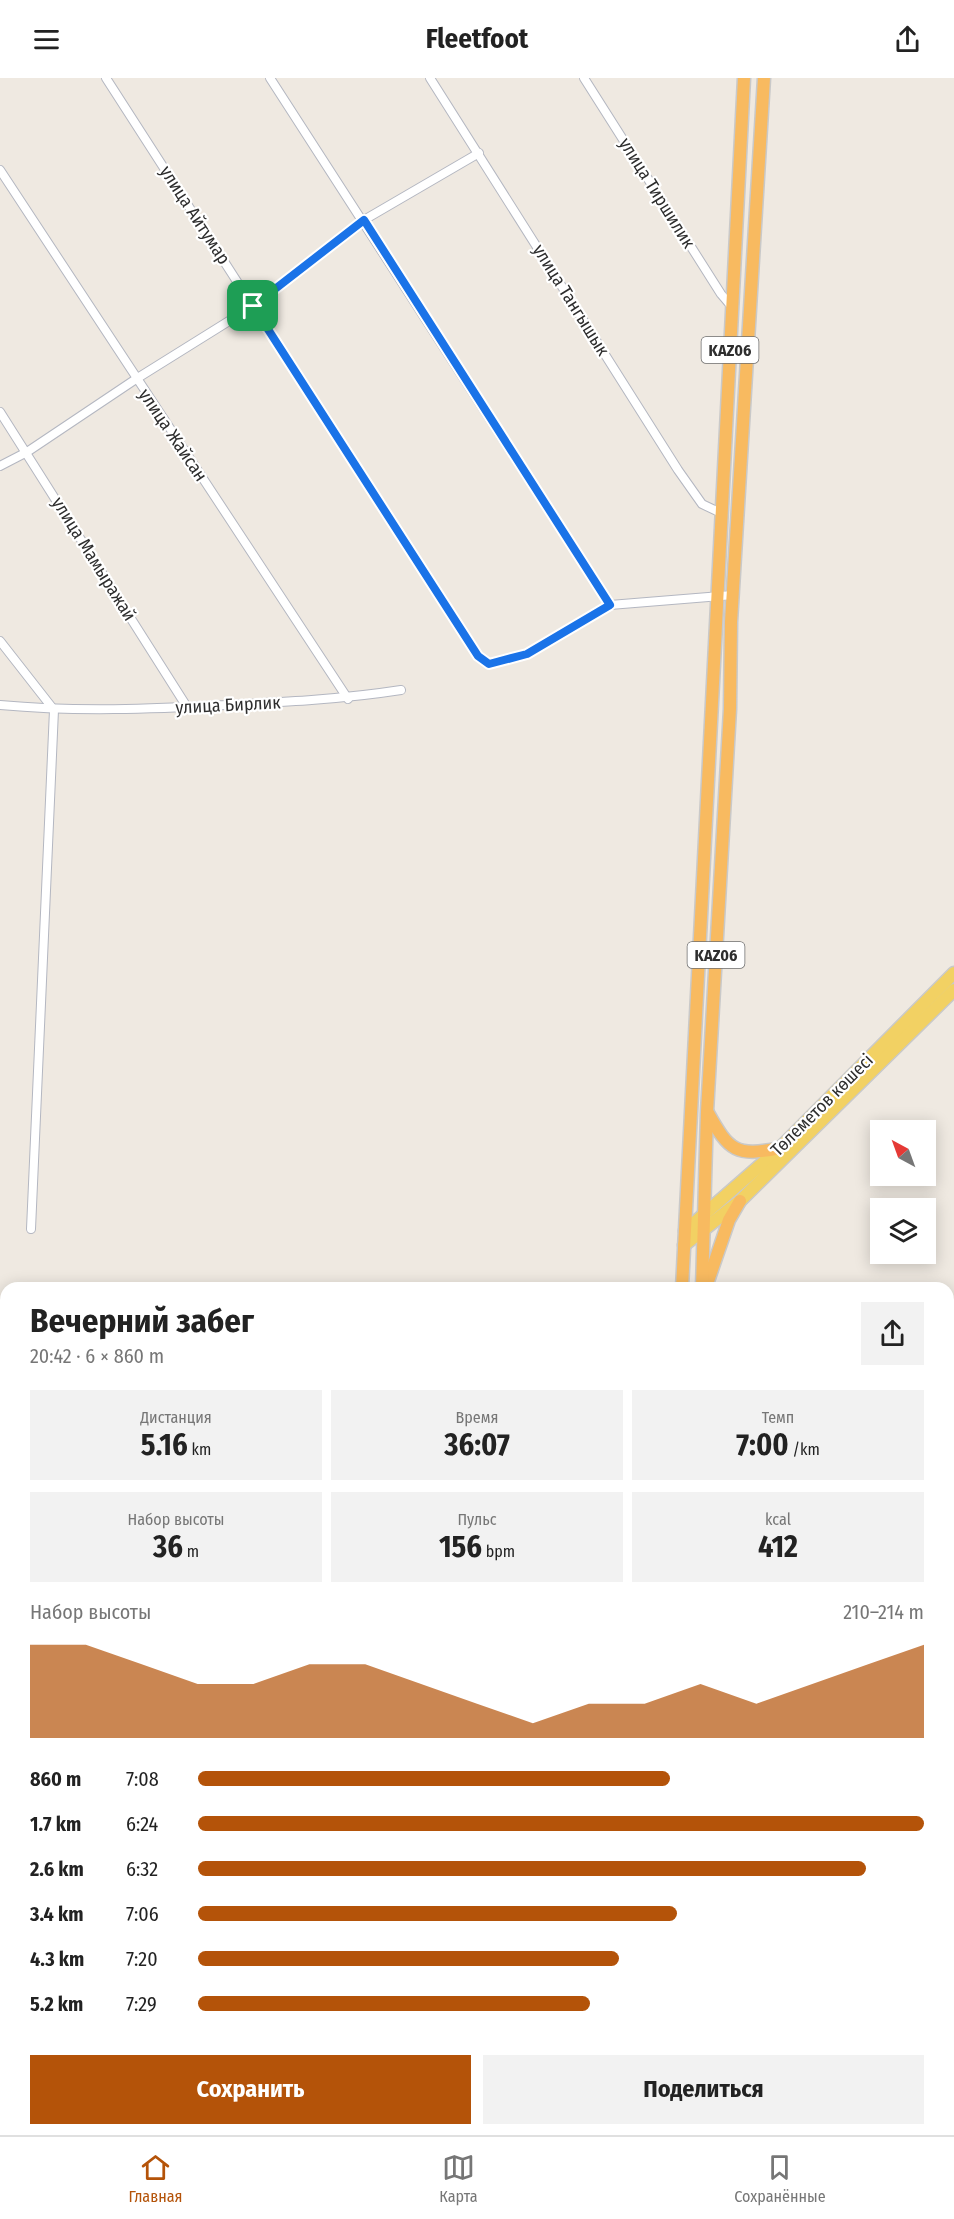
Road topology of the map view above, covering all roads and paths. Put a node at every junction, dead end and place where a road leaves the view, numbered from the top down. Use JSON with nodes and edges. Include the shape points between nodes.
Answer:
{"nodes":[{"id":1,"x":106,"y":78,"type":"edge"},
{"id":2,"x":270,"y":78,"type":"edge"},
{"id":3,"x":430,"y":78,"type":"edge"},
{"id":4,"x":584,"y":78,"type":"edge"},
{"id":5,"x":743,"y":78,"type":"edge"},
{"id":6,"x":764,"y":78,"type":"edge"},
{"id":7,"x":479,"y":153,"type":"junction"},
{"id":8,"x":0,"y":170,"type":"edge"},
{"id":9,"x":364,"y":220,"type":"junction"},
{"id":10,"x":253,"y":306,"type":"junction"},
{"id":11,"x":732,"y":307,"type":"junction"},
{"id":12,"x":136,"y":379,"type":"junction"},
{"id":13,"x":0,"y":412,"type":"edge"},
{"id":14,"x":27,"y":452,"type":"junction"},
{"id":15,"x":0,"y":466,"type":"edge"},
{"id":16,"x":721,"y":513,"type":"junction"},
{"id":17,"x":733,"y":594,"type":"junction"},
{"id":18,"x":716,"y":596,"type":"junction"},
{"id":19,"x":610,"y":605,"type":"junction"},
{"id":20,"x":0,"y":641,"type":"edge"},
{"id":21,"x":401,"y":690,"type":"dead end"},
{"id":22,"x":348,"y":699,"type":"junction"},
{"id":23,"x":0,"y":705,"type":"edge"},
{"id":24,"x":187,"y":707,"type":"junction"},
{"id":25,"x":54,"y":710,"type":"junction"},
{"id":26,"x":954,"y":974,"type":"edge"},
{"id":27,"x":954,"y":990,"type":"edge"},
{"id":28,"x":708,"y":1112,"type":"junction"},
{"id":29,"x":780,"y":1148,"type":"junction"},
{"id":30,"x":740,"y":1201,"type":"junction"},
{"id":31,"x":703,"y":1217,"type":"junction"},
{"id":32,"x":31,"y":1229,"type":"dead end"},
{"id":33,"x":685,"y":1231,"type":"junction"},
{"id":34,"x":703,"y":1231,"type":"junction"},
{"id":35,"x":684,"y":1245,"type":"junction"},
{"id":36,"x":682,"y":1282,"type":"edge"},
{"id":37,"x":704,"y":1282,"type":"edge"},
{"id":38,"x":706,"y":1282,"type":"edge"}],
"edges":[{"from":1,"to":10,"type":"street","name":"улица Айтумар"},
{"from":2,"to":9,"type":"street"},
{"from":3,"to":7,"type":"street","name":"улица Тангышык"},
{"from":4,"to":11,"type":"street","name":"улица Тиршилик"},
{"from":5,"to":11,"type":"highway","number":"KАZ06"},
{"from":6,"to":17,"type":"highway","number":"KАZ06"},
{"from":7,"to":9,"type":"street"},
{"from":7,"to":16,"type":"street","name":"улица Тангышык","via":[[678,470],[702,504]]},
{"from":8,"to":12,"type":"street","name":"улица Жайсан"},
{"from":9,"to":10,"type":"street"},
{"from":9,"to":19,"type":"street"},
{"from":10,"to":12,"type":"street"},
{"from":10,"to":19,"type":"street","name":"улица Айтумар","via":[[478,656],[489,664],[527,654]]},
{"from":11,"to":16,"type":"highway","number":"KАZ06"},
{"from":12,"to":14,"type":"street"},
{"from":12,"to":22,"type":"street","name":"улица Жайсан"},
{"from":13,"to":14,"type":"street","name":"улица Мамыражай"},
{"from":14,"to":15,"type":"street"},
{"from":14,"to":24,"type":"street","name":"улица Мамыражай"},
{"from":16,"to":18,"type":"highway","number":"KАZ06"},
{"from":17,"to":18,"type":"street"},
{"from":17,"to":28,"type":"highway","number":"KАZ06"},
{"from":18,"to":19,"type":"street"},
{"from":18,"to":33,"type":"highway","number":"KАZ06"},
{"from":20,"to":25,"type":"street"},
{"from":21,"to":22,"type":"street","name":"улица Бирлик"},
{"from":22,"to":24,"type":"street","name":"улица Бирлик"},
{"from":23,"to":25,"type":"street","name":"улица Бирлик"},
{"from":24,"to":25,"type":"street","name":"улица Бирлик"},
{"from":25,"to":32,"type":"street"},
{"from":26,"to":29,"type":"main road","name":"Төлеметов көшесі"},
{"from":27,"to":30,"type":"main road","name":"Төлеметов көшесі"},
{"from":28,"to":29,"type":"highway","via":[[721,1137],[740,1152]]},
{"from":28,"to":31,"type":"highway","number":"KАZ06"},
{"from":29,"to":31,"type":"main road","name":"Төлеметов көшесі"},
{"from":30,"to":34,"type":"main road","name":"Төлеметов көшесі"},
{"from":30,"to":38,"type":"highway"},
{"from":31,"to":33,"type":"main road","name":"Төлеметов көшесі"},
{"from":31,"to":34,"type":"highway","number":"KАZ06"},
{"from":33,"to":35,"type":"highway","number":"KАZ06"},
{"from":34,"to":35,"type":"main road","name":"Төлеметов көшесі"},
{"from":34,"to":37,"type":"highway","number":"KАZ06"},
{"from":35,"to":36,"type":"highway","number":"KАZ06"}]}
